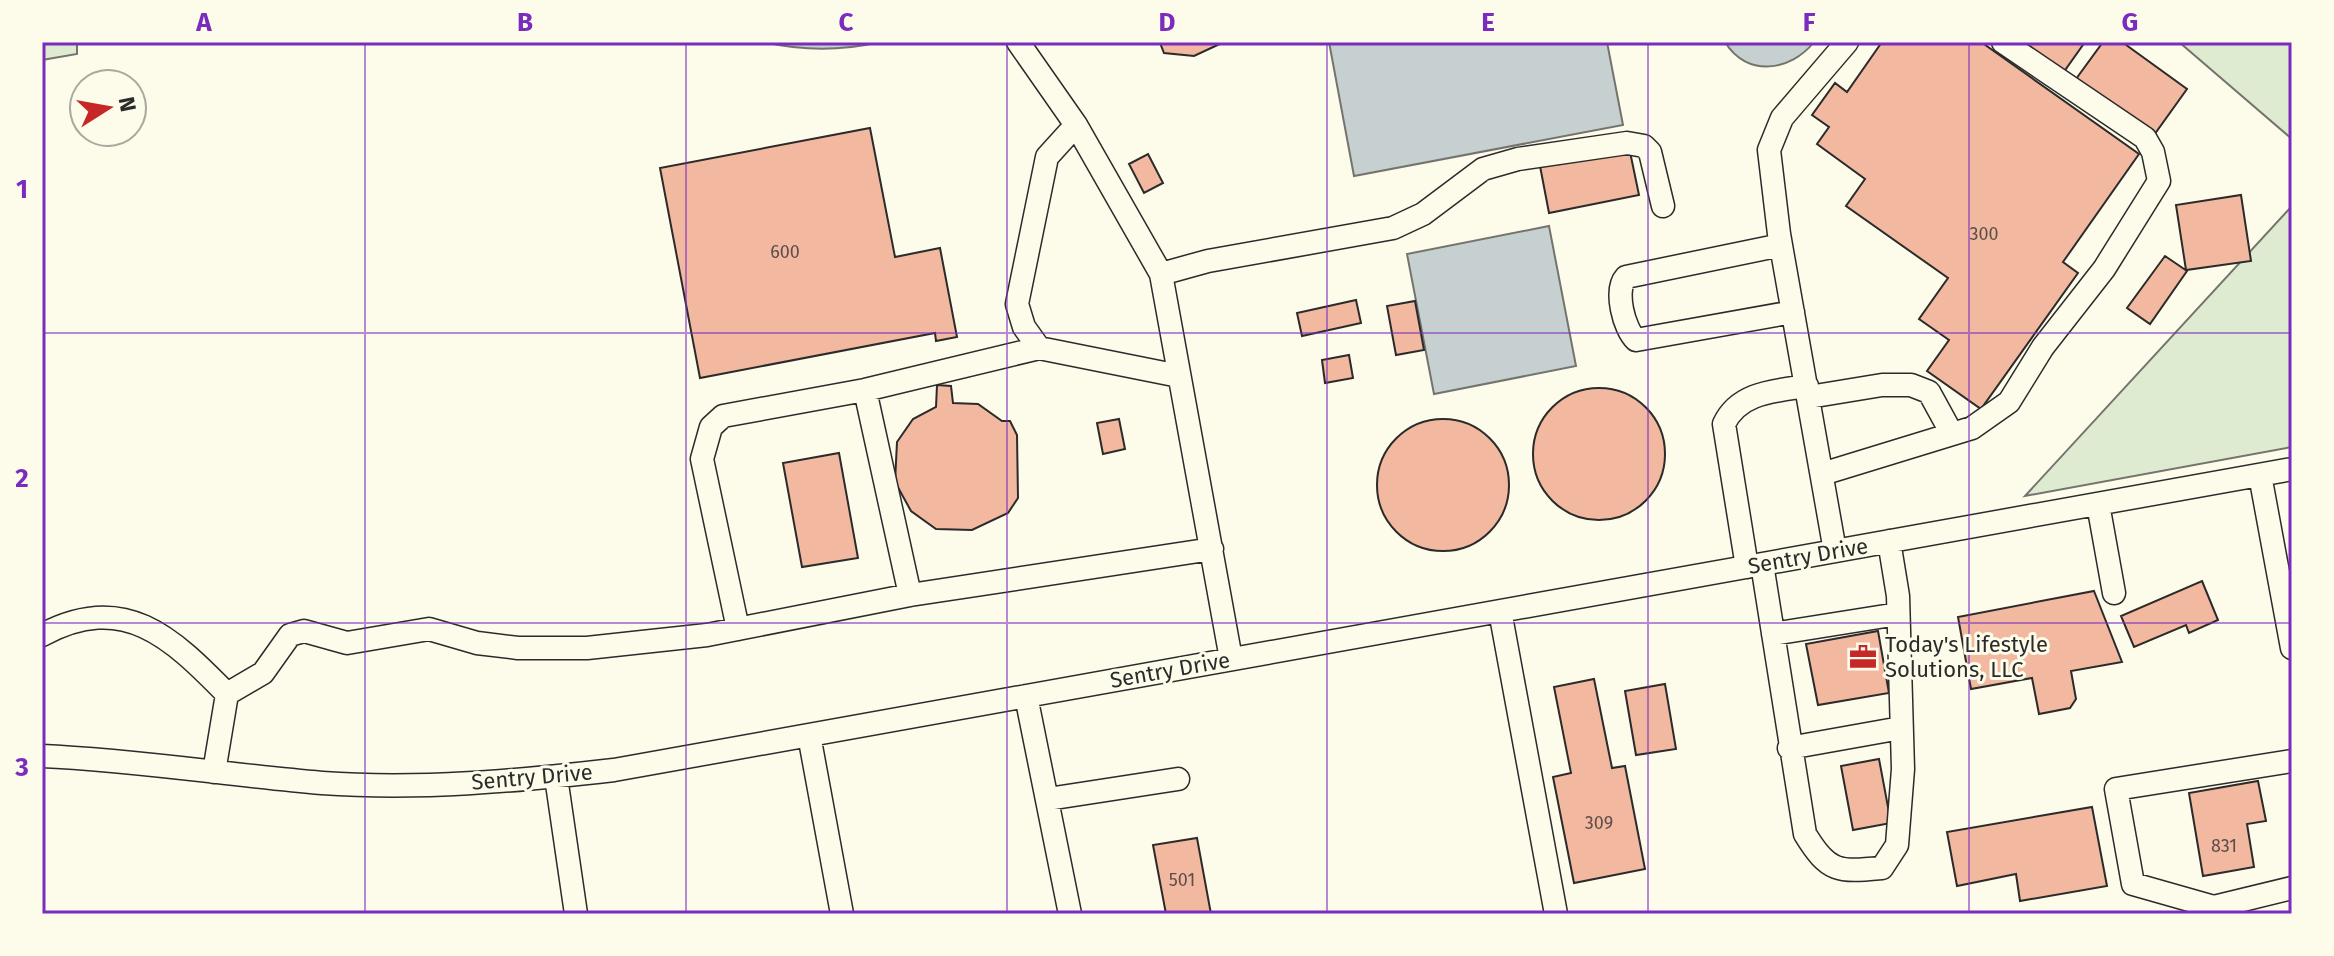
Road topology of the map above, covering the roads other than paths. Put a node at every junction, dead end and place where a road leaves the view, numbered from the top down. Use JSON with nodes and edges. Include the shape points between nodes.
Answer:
{"nodes":[{"id":1,"x":1018,"y":42,"type":"edge"},
{"id":2,"x":1847,"y":42,"type":"edge"},
{"id":3,"x":2003,"y":42,"type":"edge"},
{"id":4,"x":1076,"y":125,"type":"junction"},
{"id":5,"x":1663,"y":206,"type":"dead end"},
{"id":6,"x":1781,"y":245,"type":"junction"},
{"id":7,"x":1161,"y":274,"type":"junction"},
{"id":8,"x":1793,"y":312,"type":"junction"},
{"id":9,"x":1039,"y":348,"type":"junction"},
{"id":10,"x":1179,"y":376,"type":"junction"},
{"id":11,"x":865,"y":390,"type":"junction"},
{"id":12,"x":1808,"y":391,"type":"junction"},
{"id":13,"x":1952,"y":434,"type":"junction"},
{"id":14,"x":2292,"y":469,"type":"edge"},
{"id":15,"x":1822,"y":474,"type":"junction"},
{"id":16,"x":2260,"y":475,"type":"junction"},
{"id":17,"x":2098,"y":504,"type":"junction"},
{"id":18,"x":1889,"y":541,"type":"junction"},
{"id":19,"x":1212,"y":549,"type":"junction"},
{"id":20,"x":1835,"y":551,"type":"junction"},
{"id":21,"x":1754,"y":566,"type":"junction"},
{"id":22,"x":2114,"y":593,"type":"dead end"},
{"id":23,"x":910,"y":595,"type":"junction"},
{"id":24,"x":1500,"y":611,"type":"junction"},
{"id":25,"x":1898,"y":614,"type":"junction"},
{"id":26,"x":738,"y":629,"type":"junction"},
{"id":27,"x":1773,"y":634,"type":"junction"},
{"id":28,"x":42,"y":635,"type":"edge"},
{"id":29,"x":2292,"y":648,"type":"edge"},
{"id":30,"x":1231,"y":659,"type":"junction"},
{"id":31,"x":227,"y":694,"type":"junction"},
{"id":32,"x":1026,"y":696,"type":"junction"},
{"id":33,"x":1901,"y":728,"type":"junction"},
{"id":34,"x":809,"y":735,"type":"junction"},
{"id":35,"x":1789,"y":748,"type":"junction"},
{"id":36,"x":42,"y":756,"type":"edge"},
{"id":37,"x":2292,"y":761,"type":"edge"},
{"id":38,"x":214,"y":772,"type":"junction"},
{"id":39,"x":556,"y":777,"type":"junction"},
{"id":40,"x":1178,"y":779,"type":"dead end"},
{"id":41,"x":1048,"y":799,"type":"junction"},
{"id":42,"x":2292,"y":888,"type":"edge"},
{"id":43,"x":576,"y":914,"type":"edge"},
{"id":44,"x":842,"y":914,"type":"edge"},
{"id":45,"x":1070,"y":914,"type":"edge"},
{"id":46,"x":1556,"y":914,"type":"edge"}],
"edges":[{"from":1,"to":4,"type":"street"},
{"from":2,"to":6,"type":"street","via":[[1772,135],[1770,172]]},
{"from":3,"to":13,"type":"street","via":[[2145,138],[2159,181],[2009,402],[1972,428]]},
{"from":4,"to":7,"type":"street"},
{"from":4,"to":9,"type":"street","via":[[1047,157],[1017,304],[1024,327]]},
{"from":5,"to":7,"type":"street","via":[[1650,152],[1627,143],[1483,169],[1423,214],[1393,228]]},
{"from":6,"to":8,"type":"street"},
{"from":6,"to":8,"type":"street","via":[[1626,277],[1620,291],[1627,327],[1636,340]]},
{"from":7,"to":10,"type":"street"},
{"from":8,"to":12,"type":"street"},
{"from":9,"to":10,"type":"street"},
{"from":9,"to":11,"type":"street"},
{"from":10,"to":19,"type":"street"},
{"from":11,"to":23,"type":"street"},
{"from":11,"to":26,"type":"street","via":[[723,416],[711,427],[702,459]]},
{"from":12,"to":13,"type":"street","via":[[1911,385],[1929,392]]},
{"from":12,"to":15,"type":"street"},
{"from":12,"to":21,"type":"street","via":[[1755,395],[1735,407],[1724,424]]},
{"from":13,"to":15,"type":"street"},
{"from":14,"to":16,"type":"street","name":"Sentry Drive"},
{"from":15,"to":20,"type":"street"},
{"from":16,"to":17,"type":"street","name":"Sentry Drive"},
{"from":16,"to":29,"type":"street"},
{"from":17,"to":18,"type":"street","name":"Sentry Drive"},
{"from":17,"to":22,"type":"street"},
{"from":18,"to":20,"type":"street","name":"Sentry Drive"},
{"from":18,"to":25,"type":"street"},
{"from":19,"to":23,"type":"street"},
{"from":19,"to":30,"type":"street"},
{"from":20,"to":21,"type":"street","name":"Sentry Drive"},
{"from":21,"to":24,"type":"street","name":"Sentry Drive"},
{"from":21,"to":27,"type":"street"},
{"from":23,"to":26,"type":"street"},
{"from":24,"to":30,"type":"street","name":"Sentry Drive"},
{"from":24,"to":46,"type":"street"},
{"from":25,"to":27,"type":"street"},
{"from":25,"to":33,"type":"street"},
{"from":26,"to":31,"type":"street","via":[[587,648],[518,648],[429,629],[347,643],[304,631],[290,635],[263,673]]},
{"from":27,"to":35,"type":"street"},
{"from":28,"to":31,"type":"street","via":[[70,620],[111,617],[162,634]]},
{"from":30,"to":32,"type":"street","name":"Sentry Drive"},
{"from":31,"to":38,"type":"street"},
{"from":32,"to":34,"type":"street","name":"Sentry Drive"},
{"from":32,"to":41,"type":"street"},
{"from":33,"to":35,"type":"street"},
{"from":33,"to":35,"type":"street","via":[[1897,845],[1882,868],[1848,871],[1822,861],[1805,834]]},
{"from":34,"to":39,"type":"street","name":"Sentry Drive"},
{"from":34,"to":44,"type":"street"},
{"from":36,"to":38,"type":"street","name":"Sentry Drive"},
{"from":37,"to":42,"type":"street","via":[[2116,789],[2133,884],[2214,907]]},
{"from":38,"to":39,"type":"street","name":"Sentry Drive","via":[[412,785]]},
{"from":39,"to":43,"type":"street"},
{"from":40,"to":41,"type":"street"},
{"from":41,"to":45,"type":"street"}]}
